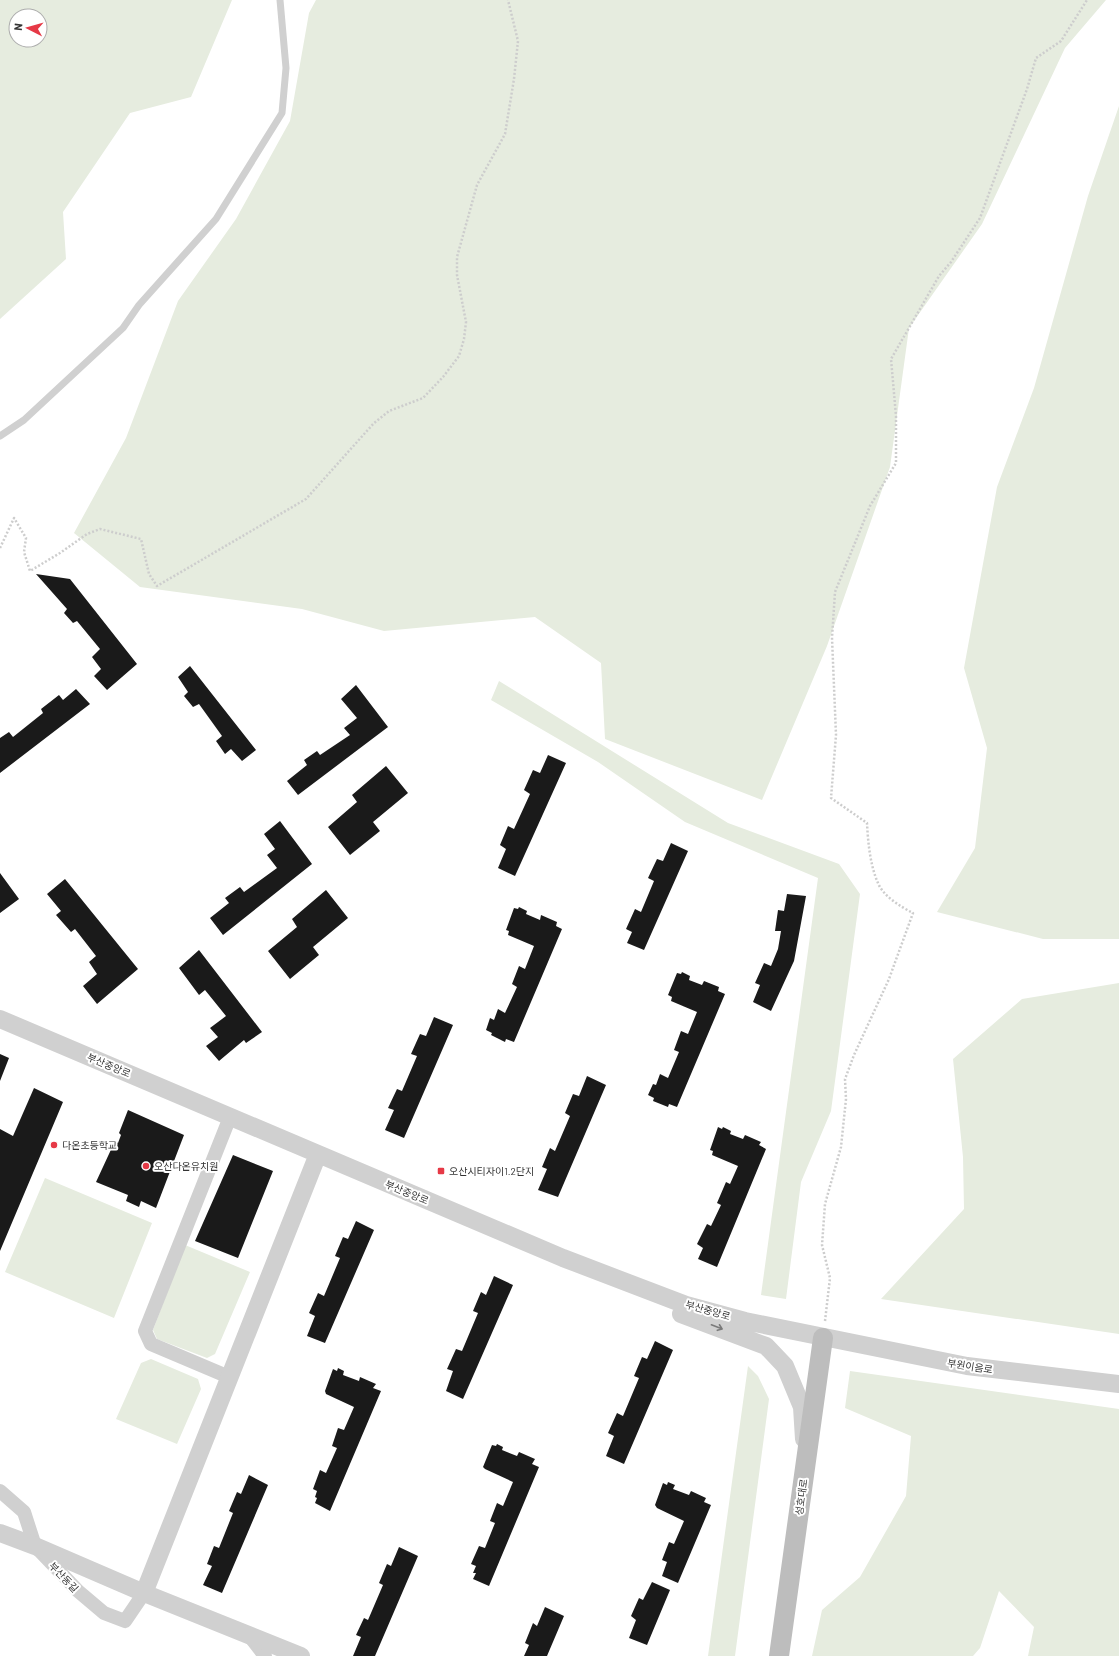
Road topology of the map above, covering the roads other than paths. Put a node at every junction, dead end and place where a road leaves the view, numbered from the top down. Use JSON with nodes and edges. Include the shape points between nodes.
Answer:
{"nodes":[{"id":1,"x":280,"y":0,"type":"edge"},
{"id":2,"x":0,"y":436,"type":"edge"},
{"id":3,"x":0,"y":1019,"type":"edge"},
{"id":4,"x":230,"y":1117,"type":"junction"},
{"id":5,"x":318,"y":1154,"type":"junction"},
{"id":6,"x":632,"y":1284,"type":"junction"},
{"id":7,"x":823,"y":1338,"type":"junction"},
{"id":8,"x":229,"y":1377,"type":"junction"},
{"id":9,"x":1119,"y":1384,"type":"edge"},
{"id":10,"x":805,"y":1463,"type":"junction"},
{"id":11,"x":0,"y":1491,"type":"edge"},
{"id":12,"x":0,"y":1533,"type":"edge"},
{"id":13,"x":35,"y":1546,"type":"junction"},
{"id":14,"x":144,"y":1593,"type":"junction"},
{"id":15,"x":248,"y":1634,"type":"junction"},
{"id":16,"x":265,"y":1656,"type":"edge"},
{"id":17,"x":301,"y":1656,"type":"edge"},
{"id":18,"x":779,"y":1656,"type":"edge"}],
"edges":[{"from":1,"to":2,"type":"lane","via":[[286,68],[282,113],[216,219],[139,306],[123,328],[24,420]]},
{"from":3,"to":4,"type":"street","name":"부산중앙로"},
{"from":4,"to":5,"type":"street","name":"부산중앙로"},
{"from":4,"to":8,"type":"street","via":[[144,1331],[151,1344]]},
{"from":5,"to":6,"type":"street","name":"부산중앙로","via":[[563,1258]]},
{"from":5,"to":8,"type":"street"},
{"from":6,"to":7,"type":"street","name":"부산중앙로","via":[[686,1305]]},
{"from":6,"to":10,"type":"street","one_way":true,"via":[[676,1312],[766,1346],[785,1366],[802,1407]]},
{"from":7,"to":9,"type":"street","name":"부원이음로","via":[[967,1366]]},
{"from":7,"to":10,"type":"main road","name":"성호대로"},
{"from":8,"to":14,"type":"street"},
{"from":10,"to":18,"type":"main road","name":"성호대로"},
{"from":11,"to":13,"type":"street","name":"부산동길","via":[[24,1512]]},
{"from":12,"to":13,"type":"street"},
{"from":13,"to":14,"type":"street"},
{"from":13,"to":14,"type":"street","name":"부산동길","via":[[78,1591],[104,1613],[125,1621]]},
{"from":14,"to":15,"type":"street"},
{"from":15,"to":16,"type":"street"},
{"from":15,"to":17,"type":"street"}]}
